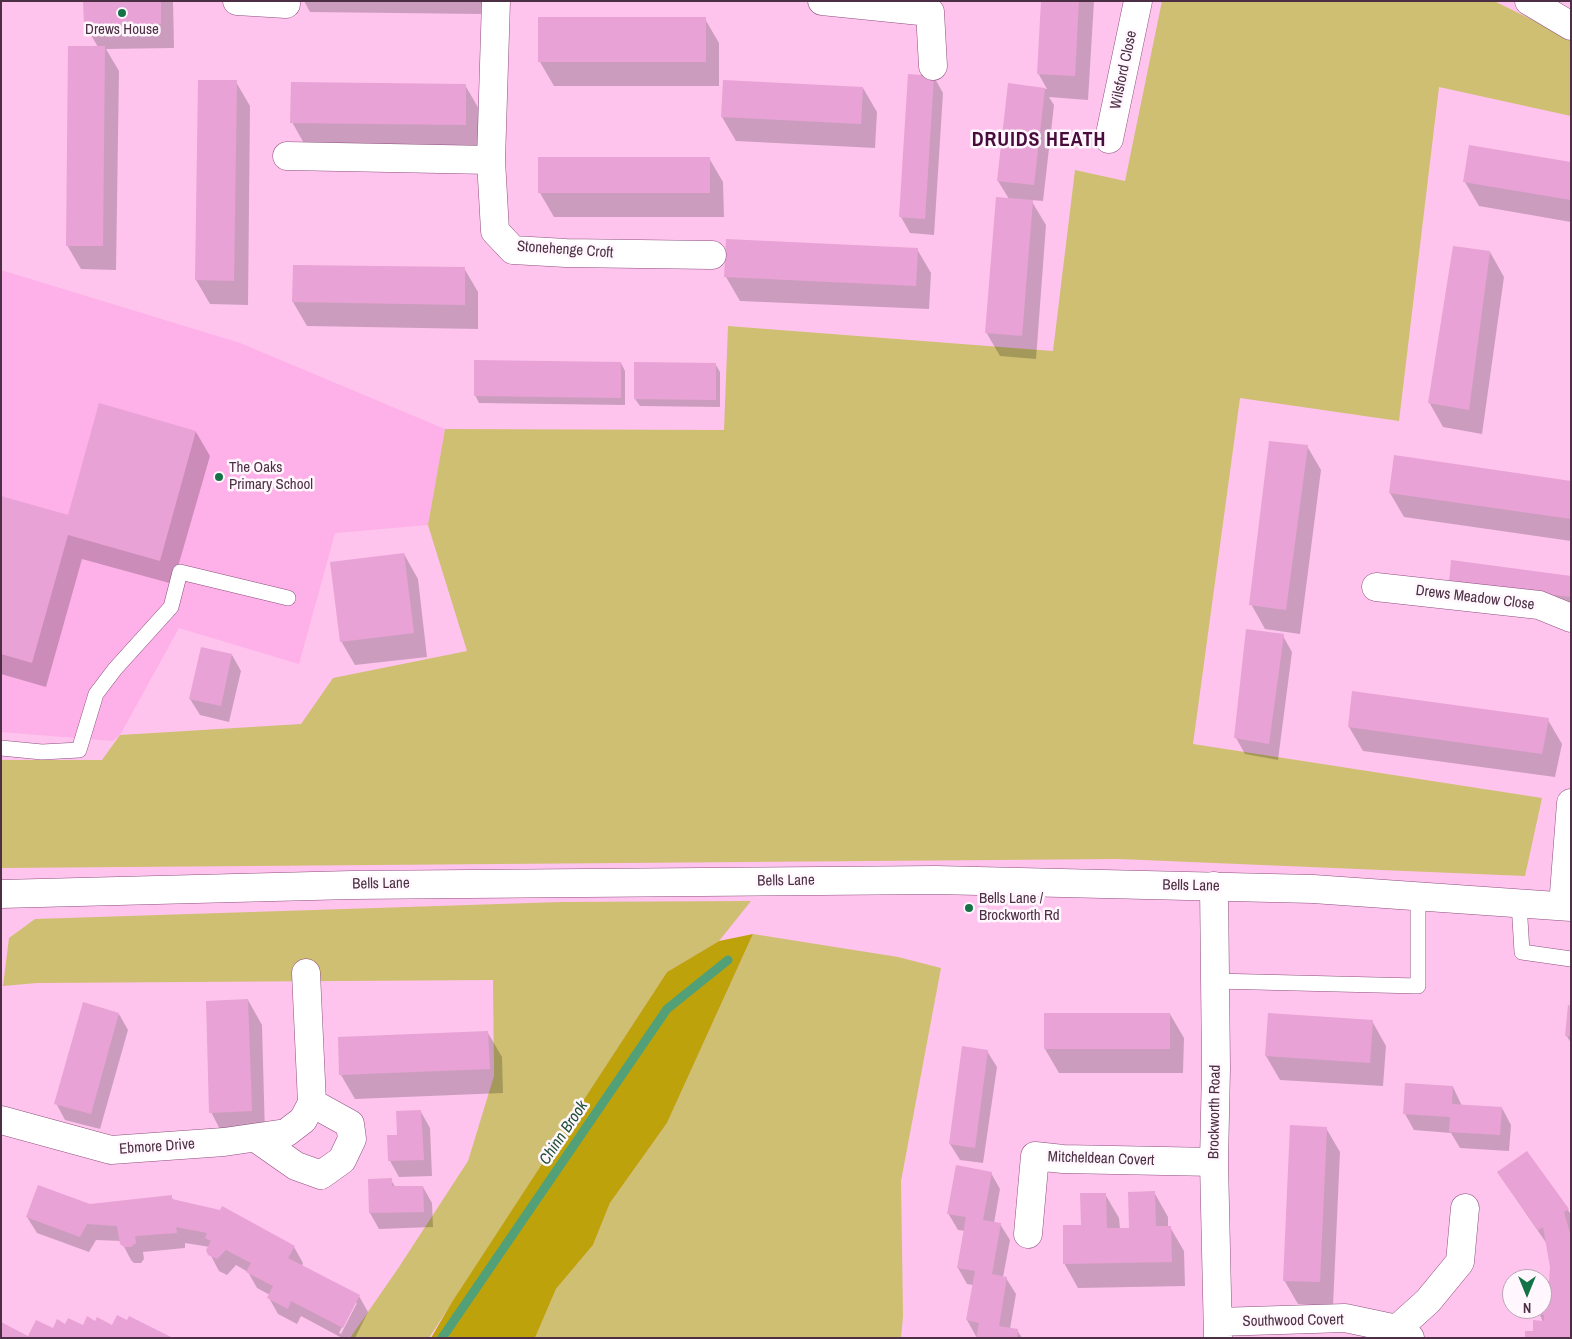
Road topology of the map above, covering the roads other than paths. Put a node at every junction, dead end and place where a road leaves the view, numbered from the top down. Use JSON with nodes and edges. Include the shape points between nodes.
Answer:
{"nodes":[{"id":1,"x":237,"y":1,"type":"edge"},
{"id":2,"x":496,"y":1,"type":"edge"},
{"id":3,"x":822,"y":1,"type":"edge"},
{"id":4,"x":1138,"y":1,"type":"edge"},
{"id":5,"x":1529,"y":1,"type":"edge"},
{"id":6,"x":286,"y":4,"type":"dead end"},
{"id":7,"x":1571,"y":26,"type":"edge"},
{"id":8,"x":933,"y":66,"type":"dead end"},
{"id":9,"x":1109,"y":139,"type":"dead end"},
{"id":10,"x":287,"y":156,"type":"dead end"},
{"id":11,"x":491,"y":160,"type":"junction"},
{"id":12,"x":712,"y":255,"type":"dead end"},
{"id":13,"x":1376,"y":587,"type":"dead end"},
{"id":14,"x":288,"y":598,"type":"dead end"},
{"id":15,"x":1571,"y":618,"type":"edge"},
{"id":16,"x":1,"y":748,"type":"edge"},
{"id":17,"x":1571,"y":803,"type":"edge"},
{"id":18,"x":1214,"y":886,"type":"junction"},
{"id":19,"x":1,"y":894,"type":"edge"},
{"id":20,"x":1418,"y":896,"type":"junction"},
{"id":21,"x":1519,"y":902,"type":"junction"},
{"id":22,"x":1567,"y":907,"type":"edge"},
{"id":23,"x":1571,"y":959,"type":"edge"},
{"id":24,"x":306,"y":973,"type":"dead end"},
{"id":25,"x":1215,"y":981,"type":"junction"},
{"id":26,"x":312,"y":1103,"type":"junction"},
{"id":27,"x":1,"y":1120,"type":"edge"},
{"id":28,"x":256,"y":1138,"type":"junction"},
{"id":29,"x":1214,"y":1162,"type":"junction"},
{"id":30,"x":1465,"y":1208,"type":"dead end"},
{"id":31,"x":1028,"y":1234,"type":"dead end"},
{"id":32,"x":1218,"y":1330,"type":"edge"},
{"id":33,"x":1404,"y":1334,"type":"edge"}],
"edges":[{"from":1,"to":6,"type":"street"},
{"from":2,"to":11,"type":"street","name":"Stonehenge Croft"},
{"from":3,"to":8,"type":"street","via":[[930,12]]},
{"from":4,"to":9,"type":"street","name":"Wilsford Close"},
{"from":5,"to":7,"type":"street"},
{"from":10,"to":11,"type":"street"},
{"from":11,"to":12,"type":"street","name":"Stonehenge Croft","via":[[495,231],[513,250]]},
{"from":13,"to":15,"type":"street","name":"Drews Meadow Close","via":[[1539,605]]},
{"from":14,"to":16,"type":"lane","via":[[180,572],[170,607],[96,694],[80,750],[42,752]]},
{"from":17,"to":22,"type":"street"},
{"from":18,"to":19,"type":"street","name":"Bells Lane","via":[[916,880],[352,885]]},
{"from":18,"to":20,"type":"street","name":"Bells Lane"},
{"from":18,"to":25,"type":"street","name":"Brockworth Road"},
{"from":20,"to":21,"type":"street","name":"Bells Lane"},
{"from":20,"to":25,"type":"lane","via":[[1418,986]]},
{"from":21,"to":22,"type":"street","name":"Bells Lane"},
{"from":21,"to":23,"type":"lane","via":[[1522,952]]},
{"from":24,"to":26,"type":"street"},
{"from":25,"to":29,"type":"street","name":"Brockworth Road"},
{"from":26,"to":28,"type":"street","name":"Ebmore Drive","via":[[304,1120],[286,1133]]},
{"from":26,"to":28,"type":"street","via":[[350,1124],[352,1139],[342,1160],[321,1175],[296,1166]]},
{"from":27,"to":28,"type":"street","name":"Ebmore Drive","via":[[111,1150]]},
{"from":29,"to":31,"type":"street","name":"Mitcheldean Covert","via":[[1035,1156]]},
{"from":29,"to":32,"type":"street","name":"Brockworth Road"},
{"from":30,"to":33,"type":"street","name":"Southwood Covert","via":[[1460,1262]]},
{"from":32,"to":33,"type":"street","name":"Southwood Covert","via":[[1345,1318]]}]}
